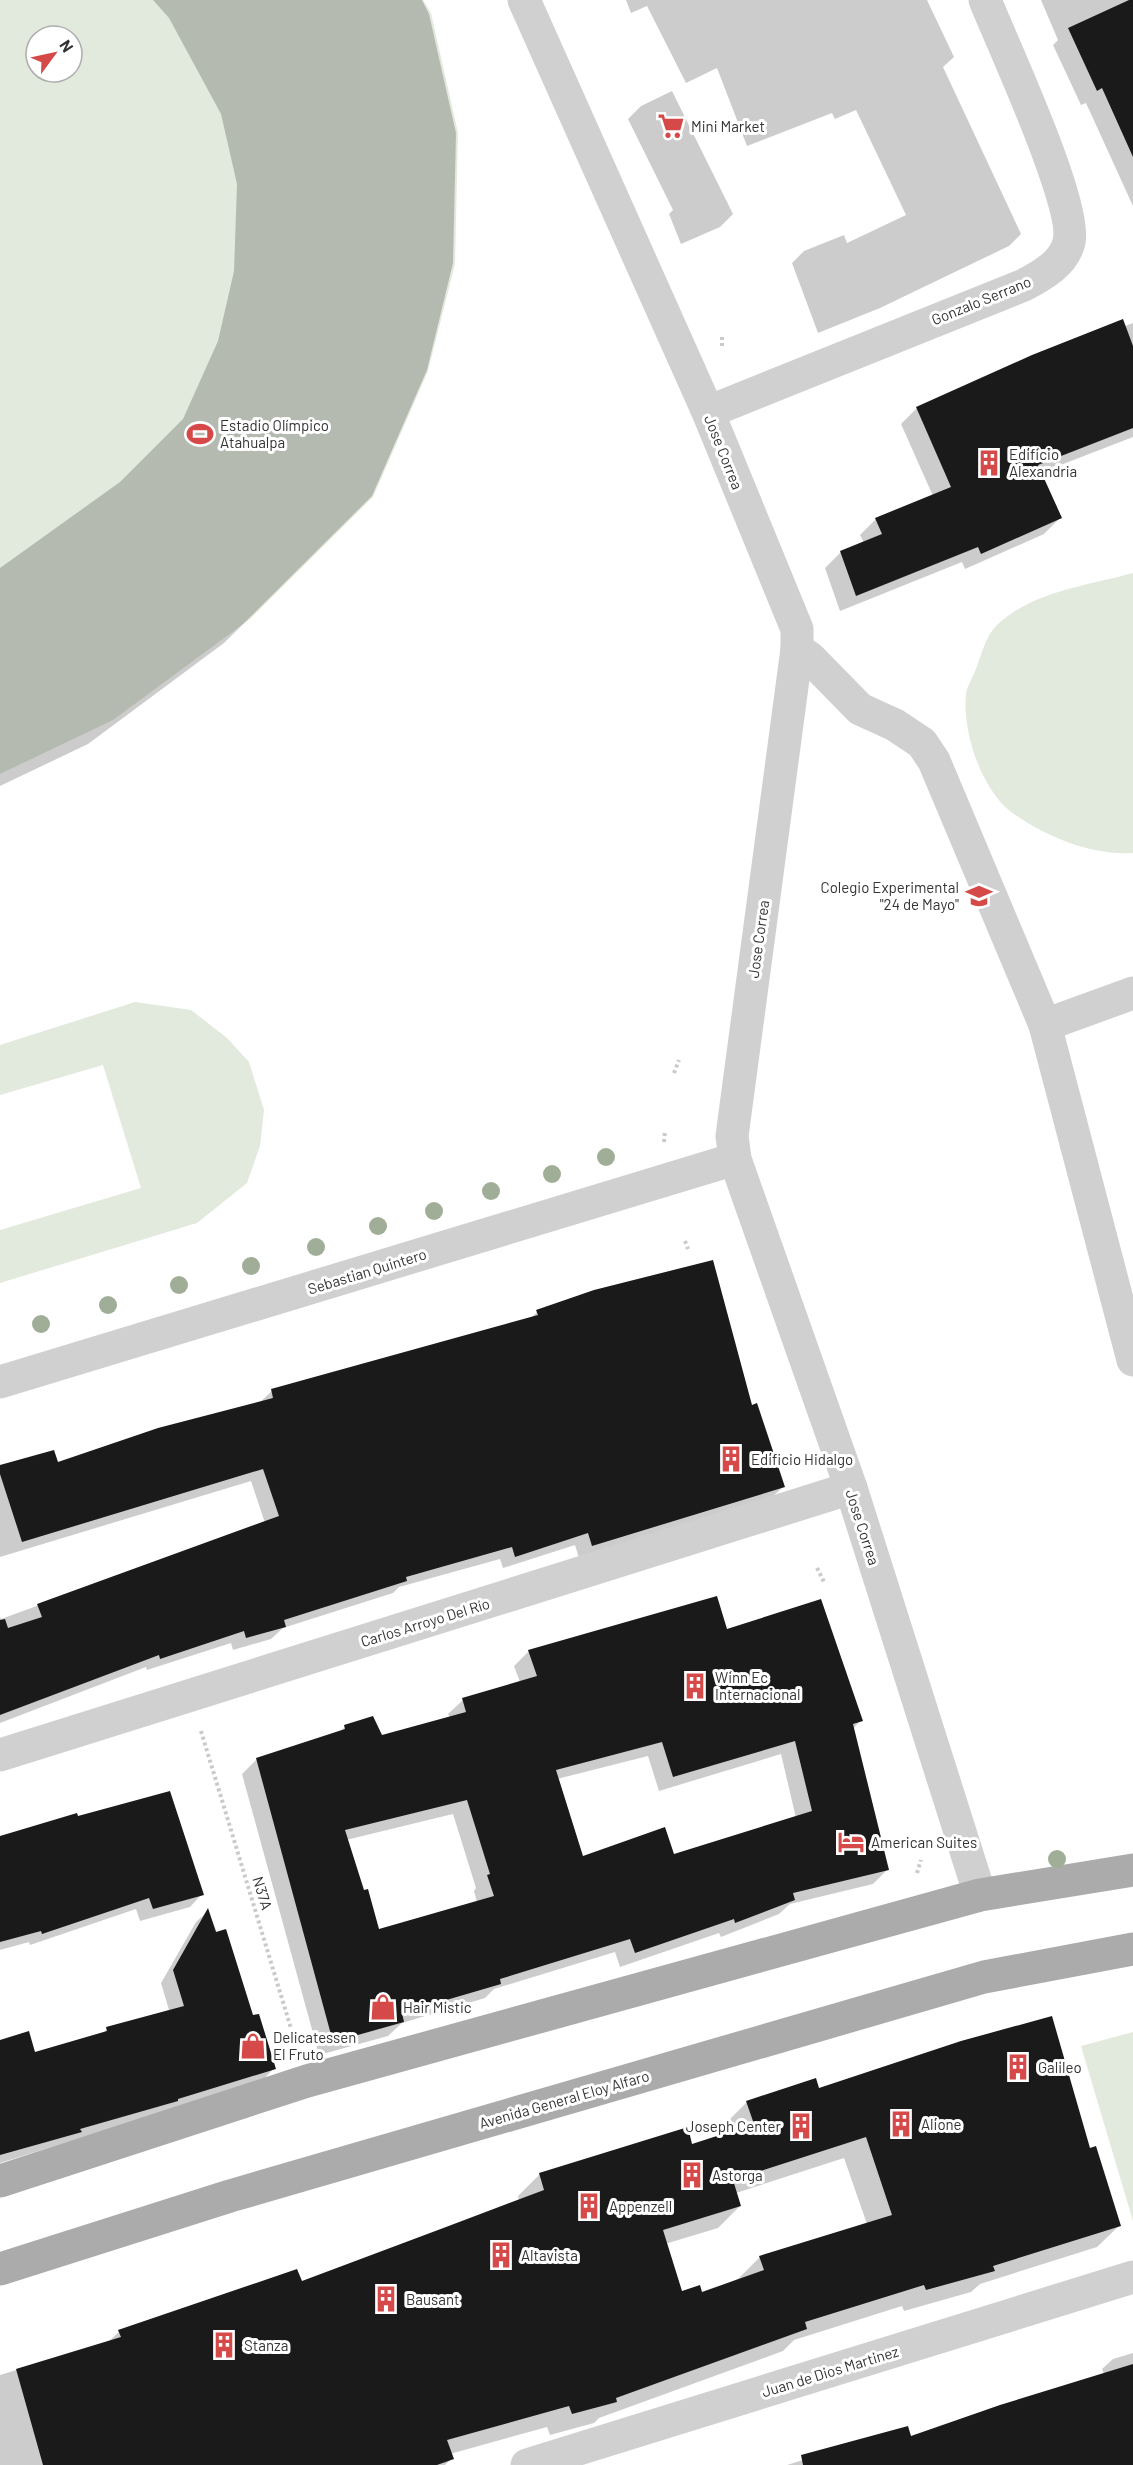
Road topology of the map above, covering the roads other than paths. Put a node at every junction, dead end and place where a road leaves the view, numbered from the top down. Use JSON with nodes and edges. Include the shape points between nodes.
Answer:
{"nodes":[{"id":1,"x":524,"y":0,"type":"edge"},
{"id":2,"x":985,"y":0,"type":"edge"},
{"id":3,"x":708,"y":412,"type":"junction"},
{"id":4,"x":797,"y":649,"type":"junction"},
{"id":5,"x":1133,"y":993,"type":"edge"},
{"id":6,"x":1045,"y":1025,"type":"junction"},
{"id":7,"x":735,"y":1160,"type":"junction"},
{"id":8,"x":1133,"y":1360,"type":"edge"},
{"id":9,"x":0,"y":1382,"type":"edge"},
{"id":10,"x":851,"y":1488,"type":"junction"},
{"id":11,"x":0,"y":1755,"type":"edge"},
{"id":12,"x":1133,"y":1869,"type":"edge"},
{"id":13,"x":980,"y":1895,"type":"junction"},
{"id":14,"x":1133,"y":1949,"type":"edge"},
{"id":15,"x":0,"y":2181,"type":"edge"},
{"id":16,"x":0,"y":2269,"type":"edge"},
{"id":17,"x":1133,"y":2277,"type":"edge"},
{"id":18,"x":527,"y":2465,"type":"edge"}],
"edges":[{"from":1,"to":3,"type":"street","name":"Jose Correa"},
{"from":2,"to":3,"type":"street","name":"Gonzalo Serrano","via":[[1063,192],[1070,237],[1064,256],[1024,285]]},
{"from":3,"to":4,"type":"street","name":"Jose Correa","via":[[797,629]]},
{"from":4,"to":6,"type":"street","via":[[860,708],[922,743],[934,761]]},
{"from":4,"to":7,"type":"street","name":"Jose Correa","via":[[732,1136]]},
{"from":5,"to":6,"type":"street"},
{"from":6,"to":8,"type":"street"},
{"from":7,"to":9,"type":"street","name":"Sebastian Quintero"},
{"from":7,"to":10,"type":"street","name":"Jose Correa"},
{"from":10,"to":11,"type":"street","name":"Carlos Arroyo Del Río"},
{"from":10,"to":13,"type":"street","name":"Jose Correa"},
{"from":12,"to":13,"type":"main road"},
{"from":13,"to":15,"type":"main road","via":[[307,2081]]},
{"from":14,"to":16,"type":"main road","name":"Avenida General Eloy Alfaro","via":[[984,1977],[230,2196]]},
{"from":17,"to":18,"type":"street","name":"Juan de Dios Martinez"}]}
